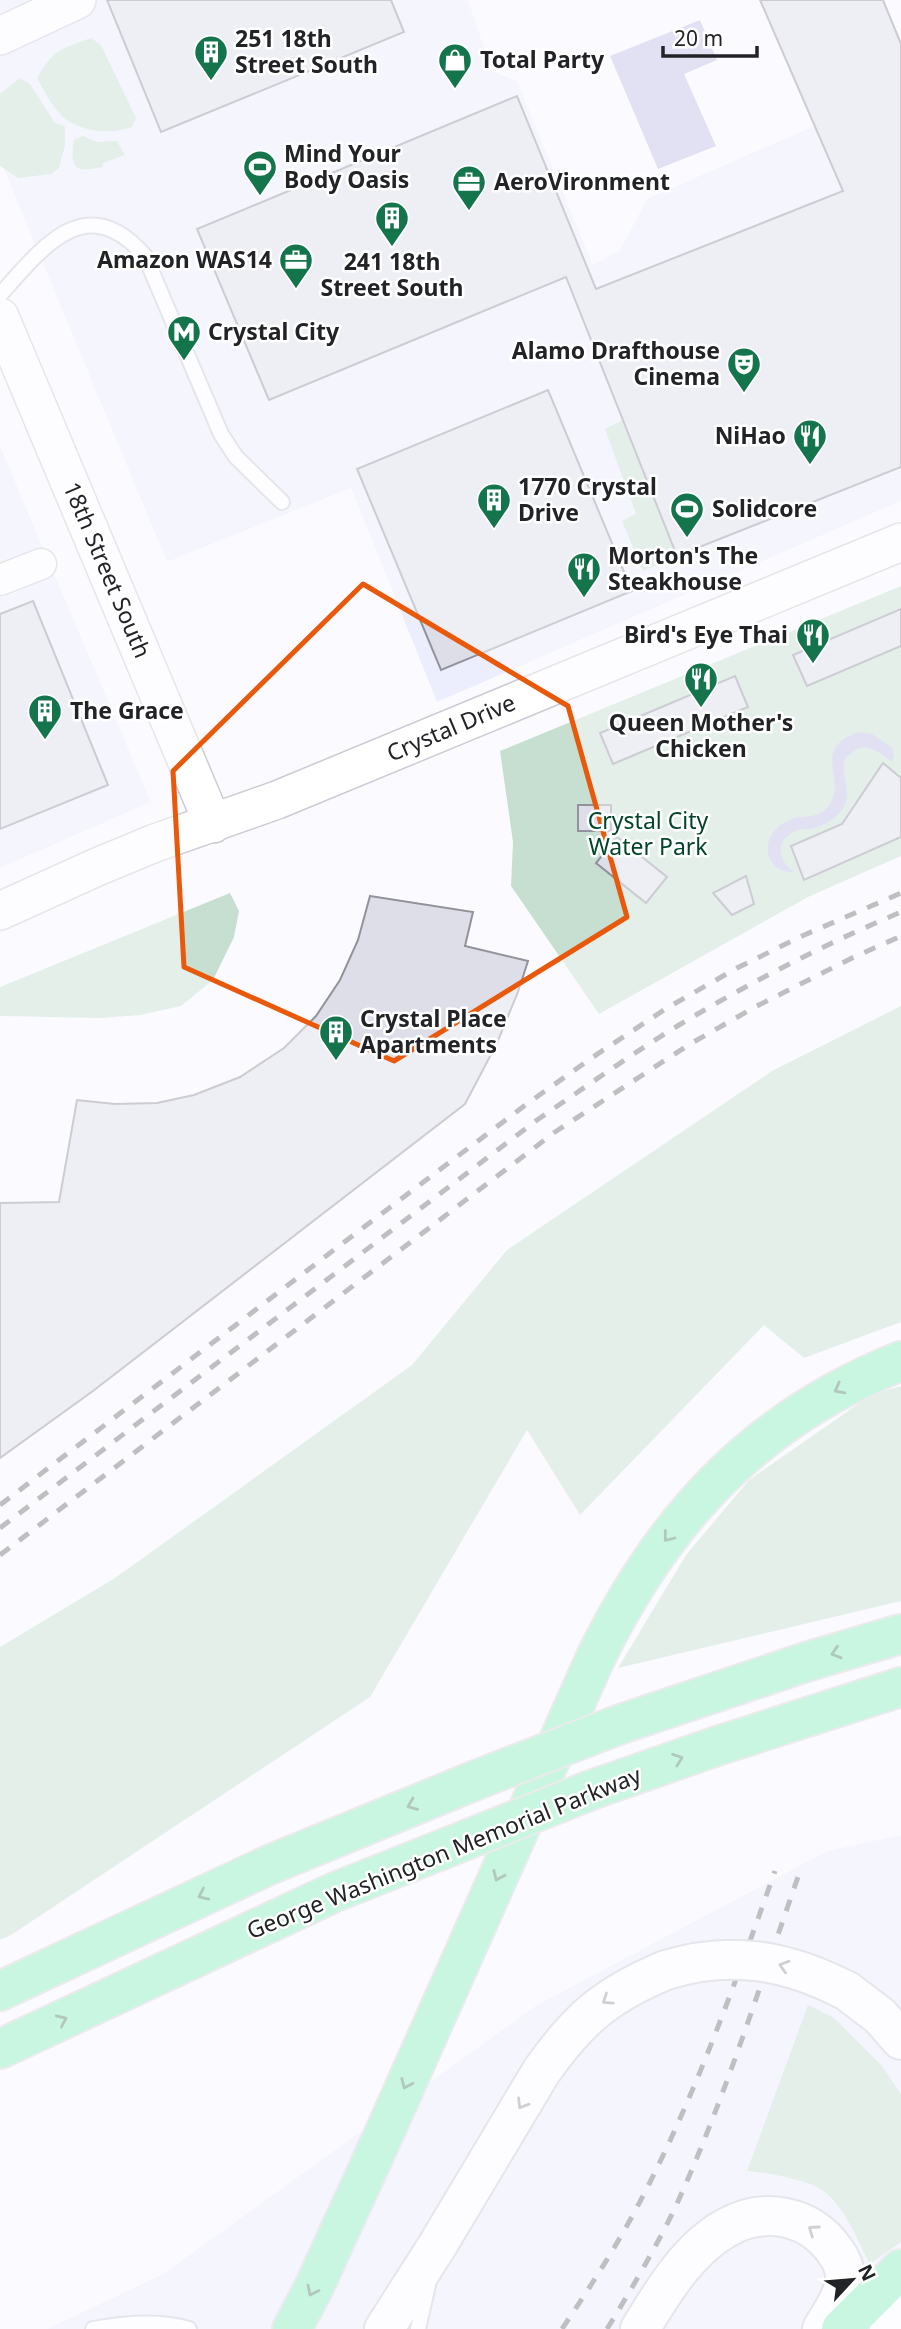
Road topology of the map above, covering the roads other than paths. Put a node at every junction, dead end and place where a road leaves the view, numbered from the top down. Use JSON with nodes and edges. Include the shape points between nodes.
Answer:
{"nodes":[{"id":1,"x":77,"y":0,"type":"edge"},
{"id":2,"x":0,"y":36,"type":"edge"},
{"id":3,"x":0,"y":295,"type":"edge"},
{"id":4,"x":0,"y":317,"type":"edge"},
{"id":5,"x":282,"y":502,"type":"dead end"},
{"id":6,"x":901,"y":542,"type":"edge"},
{"id":7,"x":41,"y":564,"type":"dead end"},
{"id":8,"x":0,"y":580,"type":"edge"},
{"id":9,"x":213,"y":824,"type":"junction"},
{"id":10,"x":0,"y":911,"type":"edge"},
{"id":11,"x":901,"y":1361,"type":"edge"},
{"id":12,"x":901,"y":1634,"type":"edge"},
{"id":13,"x":901,"y":1687,"type":"edge"},
{"id":14,"x":0,"y":1991,"type":"edge"},
{"id":15,"x":901,"y":2040,"type":"edge"},
{"id":16,"x":0,"y":2049,"type":"edge"},
{"id":17,"x":437,"y":2246,"type":"junction"},
{"id":18,"x":901,"y":2269,"type":"edge"},
{"id":19,"x":901,"y":2315,"type":"edge"},
{"id":20,"x":93,"y":2329,"type":"edge"},
{"id":21,"x":189,"y":2329,"type":"edge"},
{"id":22,"x":292,"y":2329,"type":"edge"},
{"id":23,"x":384,"y":2329,"type":"edge"},
{"id":24,"x":418,"y":2329,"type":"edge"},
{"id":25,"x":640,"y":2329,"type":"edge"},
{"id":26,"x":822,"y":2329,"type":"edge"},
{"id":27,"x":841,"y":2329,"type":"edge"},
{"id":28,"x":889,"y":2329,"type":"edge"}],
"edges":[{"from":1,"to":2,"type":"street"},
{"from":3,"to":5,"type":"lane","via":[[38,251],[66,232],[95,225],[131,240],[145,256],[220,434],[236,457]]},
{"from":4,"to":9,"type":"street","name":"18th Street South"},
{"from":6,"to":9,"type":"street","name":"Crystal Drive"},
{"from":7,"to":8,"type":"street"},
{"from":9,"to":10,"type":"street","name":"Crystal Drive"},
{"from":11,"to":22,"type":"highway","one_way":true,"via":[[819,1400],[759,1442],[684,1516],[635,1583],[595,1659]]},
{"from":12,"to":14,"type":"highway","one_way":true,"bridge":true,"via":[[618,1725],[476,1780],[269,1865]]},
{"from":16,"to":13,"type":"highway","name":"George Washington Memorial Parkway","one_way":true,"bridge":true,"via":[[323,1898],[451,1846],[591,1790]]},
{"from":15,"to":17,"type":"main road","one_way":true,"bridge":true,"via":[[880,2016],[847,1991],[772,1962],[691,1962],[641,1980],[596,2007],[559,2047]]},
{"from":17,"to":23,"type":"main road"},
{"from":17,"to":24,"type":"lane"},
{"from":18,"to":27,"type":"highway"},
{"from":19,"to":28,"type":"main road"},
{"from":20,"to":21,"type":"lane","via":[[141,2323]]},
{"from":26,"to":25,"type":"main road","one_way":true,"via":[[841,2295],[844,2269],[821,2235],[793,2218],[779,2216],[744,2220],[715,2235],[668,2285]]}]}
